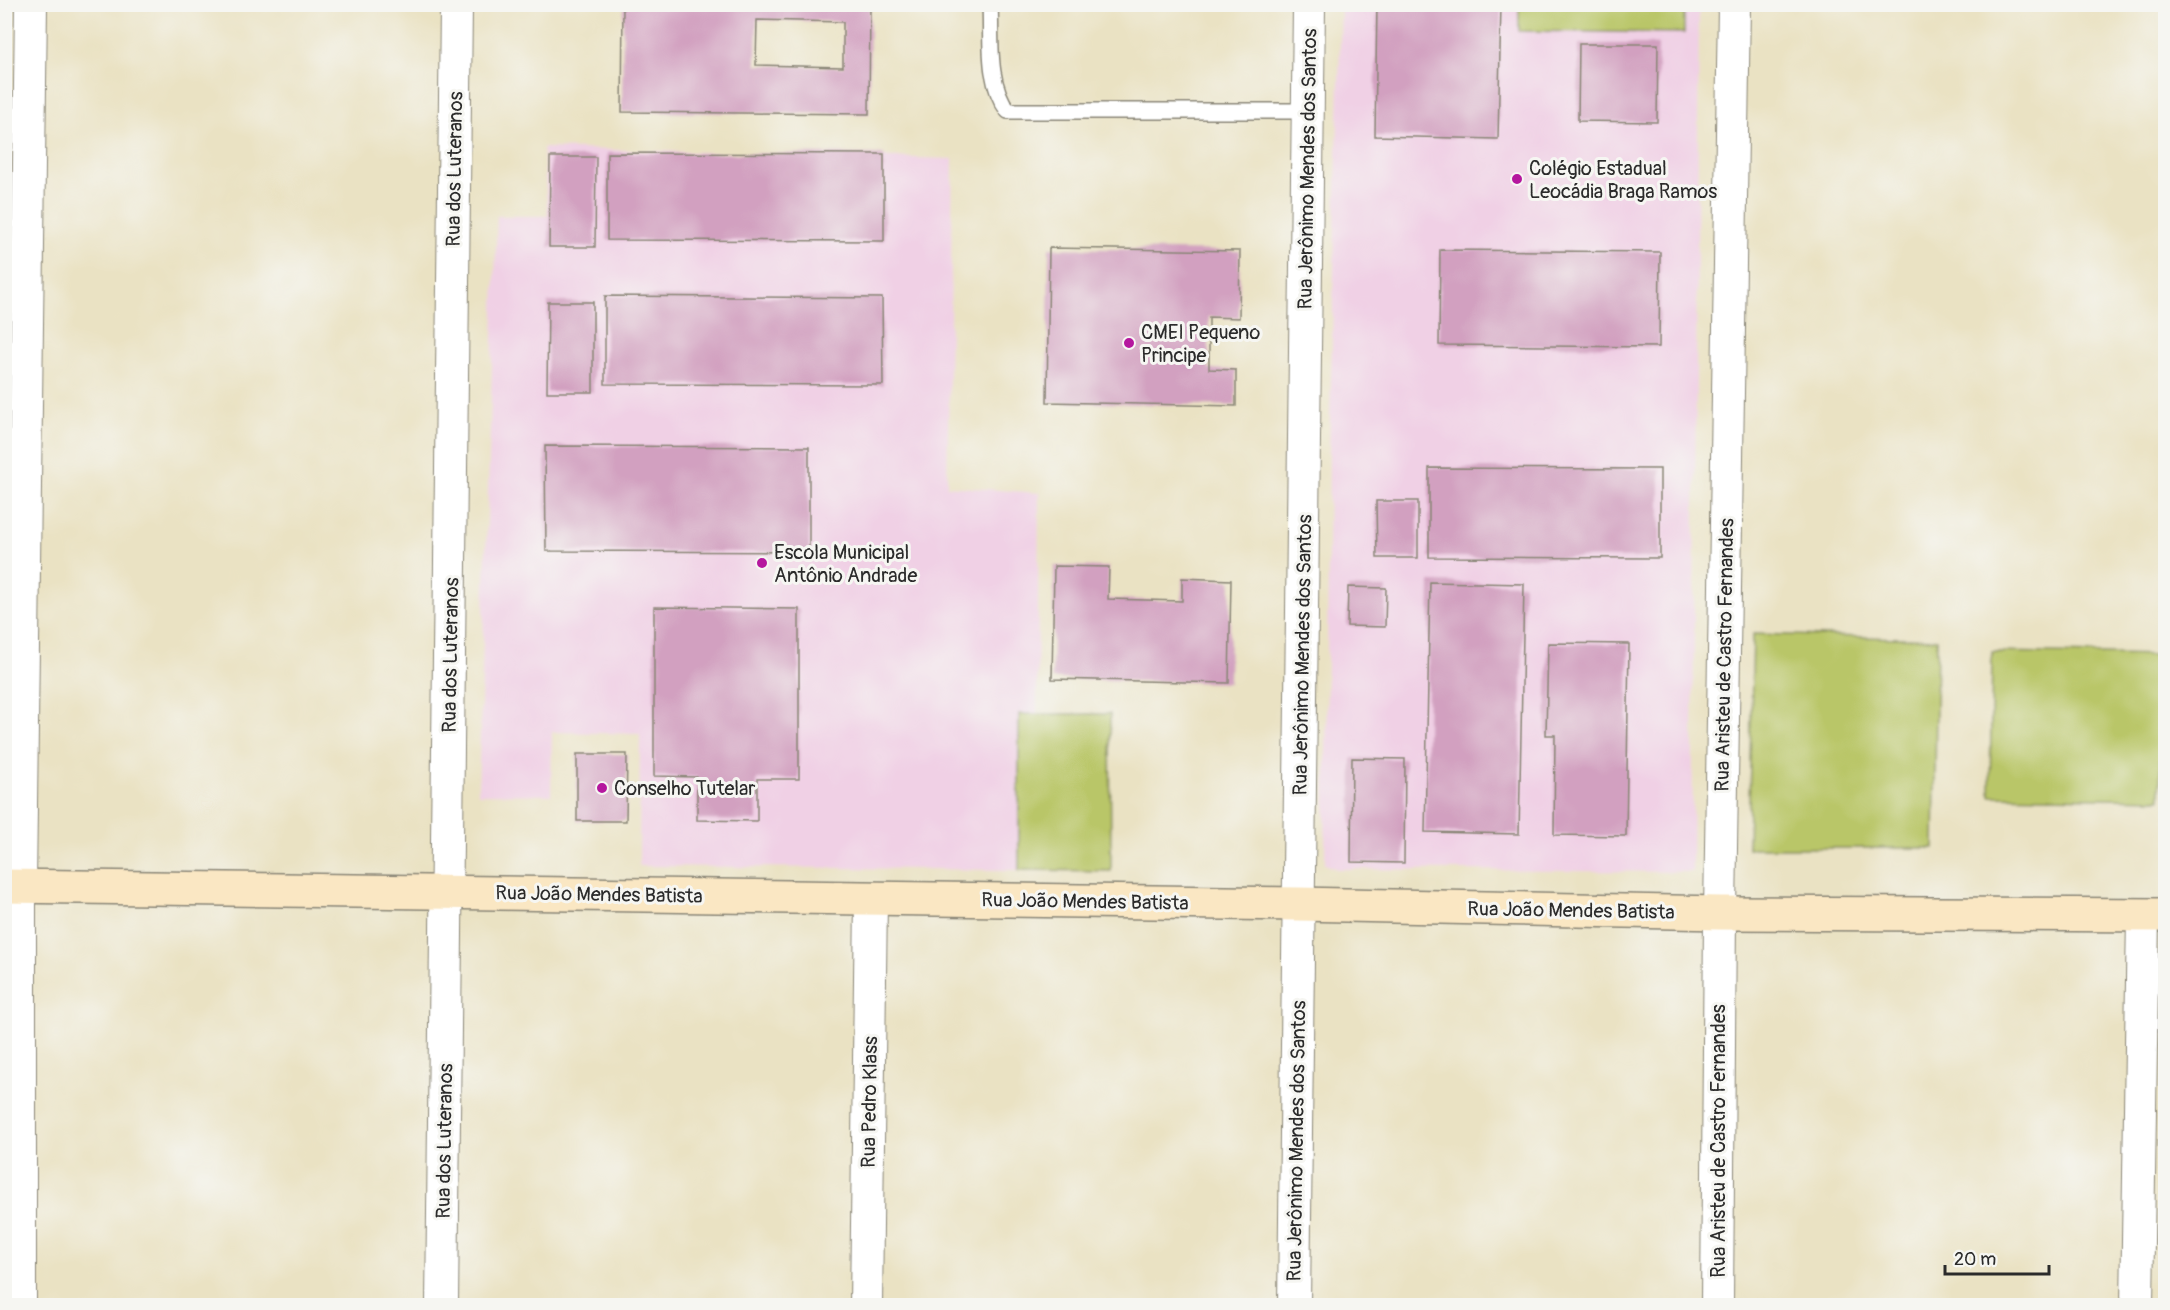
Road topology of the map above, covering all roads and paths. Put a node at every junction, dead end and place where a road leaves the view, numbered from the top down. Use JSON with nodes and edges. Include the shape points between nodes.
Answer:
{"nodes":[{"id":1,"x":31,"y":4,"type":"edge"},
{"id":2,"x":456,"y":4,"type":"edge"},
{"id":3,"x":990,"y":4,"type":"edge"},
{"id":4,"x":1309,"y":4,"type":"edge"},
{"id":5,"x":1734,"y":4,"type":"edge"},
{"id":6,"x":1308,"y":111,"type":"junction"},
{"id":7,"x":12,"y":886,"type":"edge"},
{"id":8,"x":447,"y":892,"type":"junction"},
{"id":9,"x":871,"y":898,"type":"junction"},
{"id":10,"x":1299,"y":904,"type":"junction"},
{"id":11,"x":1720,"y":913,"type":"junction"},
{"id":12,"x":2154,"y":915,"type":"edge"},
{"id":13,"x":20,"y":1305,"type":"edge"},
{"id":14,"x":442,"y":1305,"type":"edge"},
{"id":15,"x":866,"y":1305,"type":"edge"},
{"id":16,"x":1294,"y":1305,"type":"edge"},
{"id":17,"x":1717,"y":1305,"type":"edge"},
{"id":18,"x":2137,"y":1305,"type":"edge"}],
"edges":[{"from":1,"to":7,"type":"street"},
{"from":2,"to":8,"type":"street","name":"Rua dos Luteranos"},
{"from":3,"to":6,"type":"lane","via":[[993,79],[998,98],[1008,111]]},
{"from":4,"to":6,"type":"street","name":"Rua Jerônimo Mendes dos Santos"},
{"from":5,"to":11,"type":"street","name":"Rua Aristeu de Castro Fernandes"},
{"from":6,"to":10,"type":"street","name":"Rua Jerônimo Mendes dos Santos"},
{"from":7,"to":8,"type":"street","name":"Rua João Mendes Batista"},
{"from":7,"to":13,"type":"street"},
{"from":8,"to":9,"type":"street","name":"Rua João Mendes Batista"},
{"from":8,"to":14,"type":"street","name":"Rua dos Luteranos"},
{"from":9,"to":10,"type":"street","name":"Rua João Mendes Batista"},
{"from":9,"to":15,"type":"street","name":"Rua Pedro Klass"},
{"from":10,"to":11,"type":"street","name":"Rua João Mendes Batista"},
{"from":10,"to":16,"type":"street","name":"Rua Jerônimo Mendes dos Santos"},
{"from":11,"to":12,"type":"street","name":"Rua João Mendes Batista"},
{"from":11,"to":17,"type":"street","name":"Rua Aristeu de Castro Fernandes"},
{"from":12,"to":18,"type":"street"}]}
